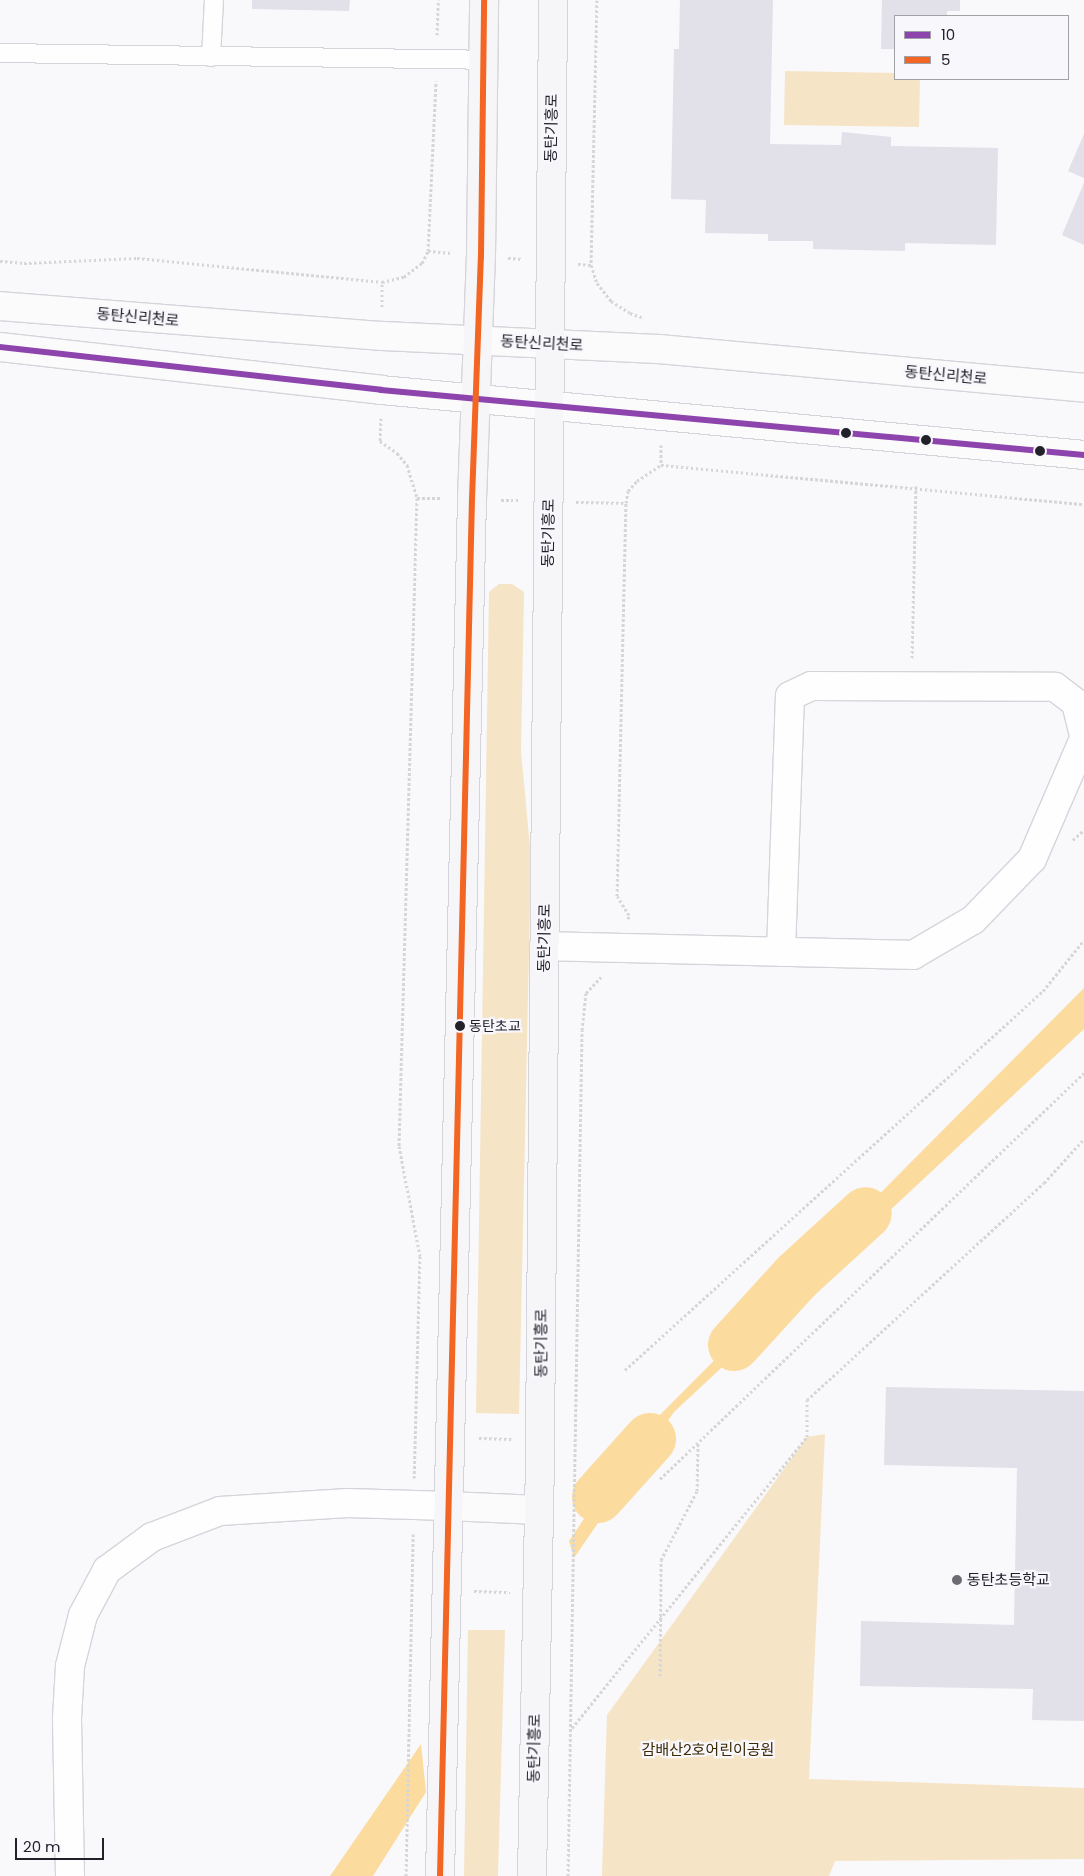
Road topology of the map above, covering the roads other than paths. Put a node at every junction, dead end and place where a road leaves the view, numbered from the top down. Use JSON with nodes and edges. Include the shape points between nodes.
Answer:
{"nodes":[{"id":1,"x":214,"y":0,"type":"edge"},
{"id":2,"x":484,"y":0,"type":"edge"},
{"id":3,"x":553,"y":0,"type":"edge"},
{"id":4,"x":0,"y":53,"type":"edge"},
{"id":5,"x":211,"y":57,"type":"junction"},
{"id":6,"x":484,"y":60,"type":"junction"},
{"id":7,"x":0,"y":306,"type":"edge"},
{"id":8,"x":478,"y":341,"type":"junction"},
{"id":9,"x":549,"y":344,"type":"junction"},
{"id":10,"x":0,"y":347,"type":"edge"},
{"id":11,"x":1084,"y":388,"type":"edge"},
{"id":12,"x":476,"y":398,"type":"junction"},
{"id":13,"x":549,"y":406,"type":"junction"},
{"id":14,"x":1084,"y":455,"type":"edge"},
{"id":15,"x":1084,"y":734,"type":"edge"},
{"id":16,"x":1084,"y":739,"type":"edge"},
{"id":17,"x":544,"y":946,"type":"junction"},
{"id":18,"x":781,"y":952,"type":"junction"},
{"id":19,"x":448,"y":1506,"type":"junction"},
{"id":20,"x":539,"y":1510,"type":"junction"},
{"id":21,"x":70,"y":1876,"type":"edge"},
{"id":22,"x":440,"y":1876,"type":"edge"},
{"id":23,"x":532,"y":1876,"type":"edge"}],
"edges":[{"from":1,"to":5,"type":"lane"},
{"from":2,"to":6,"type":"main road"},
{"from":3,"to":9,"type":"main road","name":"동탄기흥로"},
{"from":4,"to":5,"type":"lane"},
{"from":5,"to":6,"type":"lane"},
{"from":6,"to":8,"type":"main road"},
{"from":7,"to":8,"type":"street","name":"동탄신리천로"},
{"from":8,"to":9,"type":"street","name":"동탄신리천로"},
{"from":8,"to":12,"type":"main road"},
{"from":9,"to":11,"type":"street","name":"동탄신리천로","via":[[659,349]]},
{"from":9,"to":13,"type":"main road","name":"동탄기흥로"},
{"from":10,"to":12,"type":"street"},
{"from":12,"to":13,"type":"street"},
{"from":12,"to":19,"type":"main road"},
{"from":13,"to":14,"type":"street"},
{"from":13,"to":17,"type":"main road","name":"동탄기흥로"},
{"from":15,"to":18,"type":"street","via":[[1076,704],[1056,687],[811,686],[790,696]]},
{"from":16,"to":18,"type":"street","via":[[1032,859],[973,920],[913,955]]},
{"from":17,"to":18,"type":"street"},
{"from":17,"to":20,"type":"main road","name":"동탄기흥로"},
{"from":19,"to":20,"type":"street"},
{"from":19,"to":21,"type":"street","via":[[348,1503],[220,1511],[152,1537],[107,1570],[84,1615],[70,1666],[67,1718]]},
{"from":19,"to":22,"type":"main road"},
{"from":20,"to":23,"type":"main road","name":"동탄기흥로"}]}
